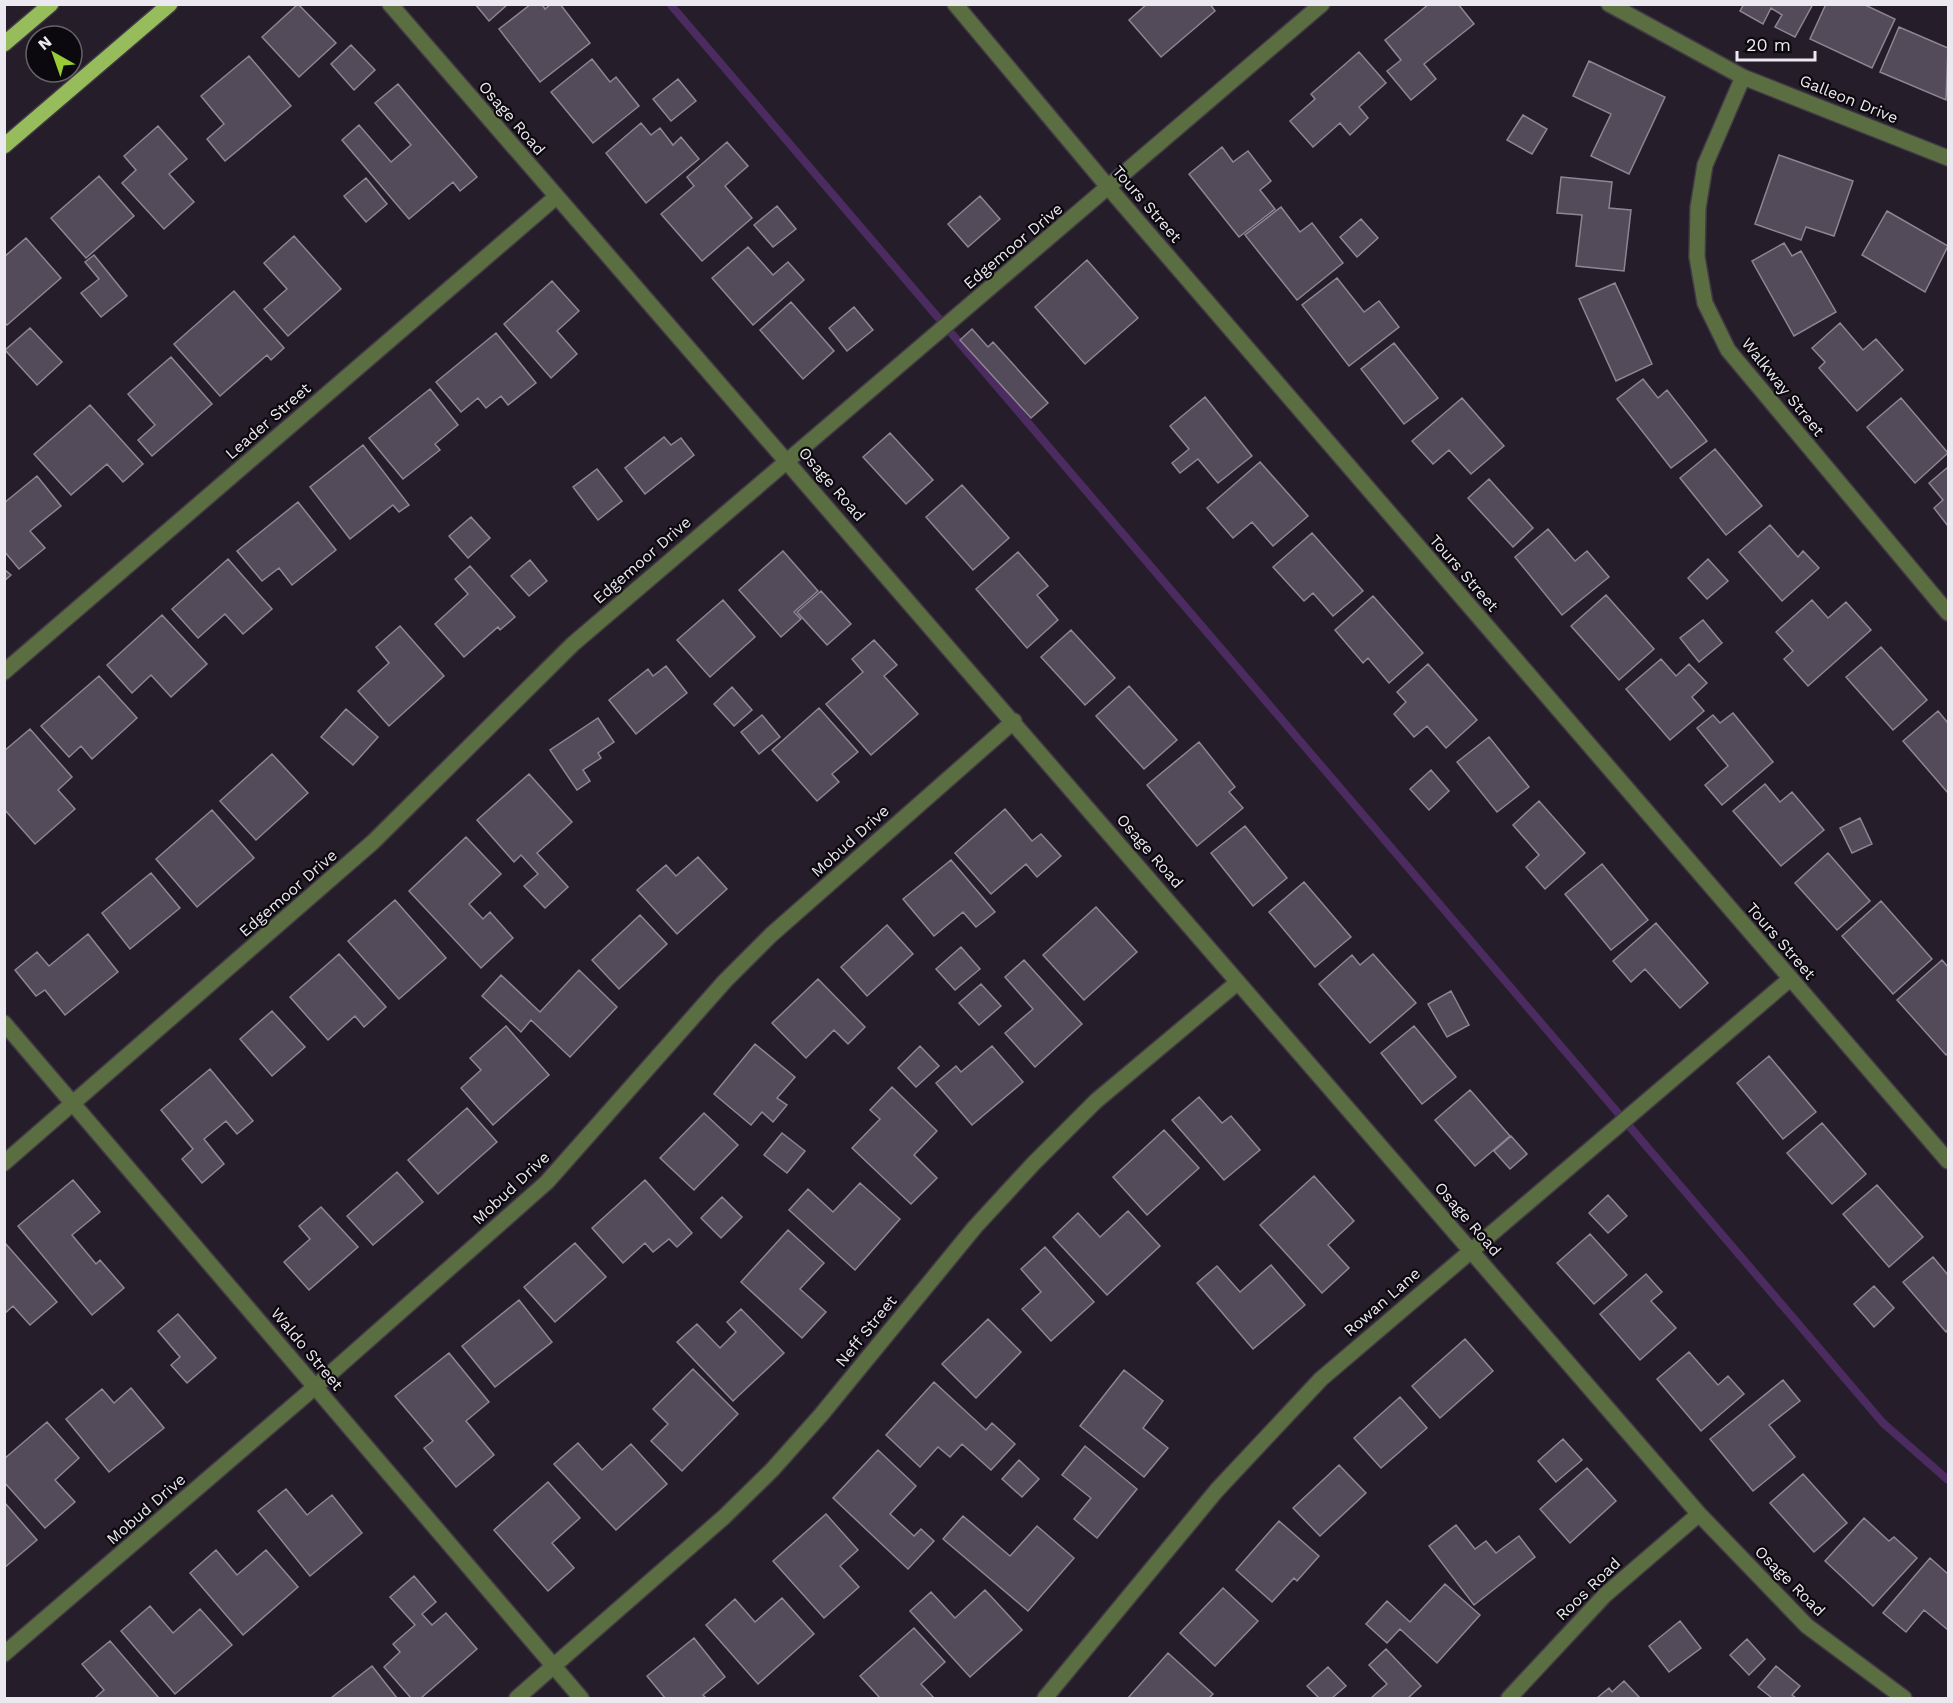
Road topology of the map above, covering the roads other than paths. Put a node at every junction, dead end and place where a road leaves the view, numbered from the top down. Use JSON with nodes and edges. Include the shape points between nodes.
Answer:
{"nodes":[{"id":1,"x":51,"y":4,"type":"edge"},
{"id":2,"x":170,"y":4,"type":"edge"},
{"id":3,"x":390,"y":4,"type":"edge"},
{"id":4,"x":955,"y":4,"type":"edge"},
{"id":5,"x":1322,"y":4,"type":"edge"},
{"id":6,"x":1609,"y":4,"type":"edge"},
{"id":7,"x":4,"y":44,"type":"edge"},
{"id":8,"x":1743,"y":76,"type":"junction"},
{"id":9,"x":4,"y":146,"type":"edge"},
{"id":10,"x":1948,"y":158,"type":"edge"},
{"id":11,"x":1109,"y":188,"type":"junction"},
{"id":12,"x":556,"y":197,"type":"junction"},
{"id":13,"x":787,"y":459,"type":"junction"},
{"id":14,"x":1948,"y":613,"type":"edge"},
{"id":15,"x":4,"y":672,"type":"edge"},
{"id":16,"x":1014,"y":721,"type":"junction"},
{"id":17,"x":1790,"y":979,"type":"junction"},
{"id":18,"x":1238,"y":982,"type":"junction"},
{"id":19,"x":4,"y":1023,"type":"edge"},
{"id":20,"x":74,"y":1104,"type":"junction"},
{"id":21,"x":1948,"y":1161,"type":"edge"},
{"id":22,"x":4,"y":1163,"type":"edge"},
{"id":23,"x":1471,"y":1249,"type":"junction"},
{"id":24,"x":315,"y":1387,"type":"junction"},
{"id":25,"x":1699,"y":1514,"type":"junction"},
{"id":26,"x":4,"y":1654,"type":"edge"},
{"id":27,"x":553,"y":1667,"type":"junction"},
{"id":28,"x":517,"y":1698,"type":"edge"},
{"id":29,"x":582,"y":1698,"type":"edge"},
{"id":30,"x":1045,"y":1698,"type":"edge"},
{"id":31,"x":1509,"y":1698,"type":"edge"},
{"id":32,"x":1904,"y":1698,"type":"edge"}],
"edges":[{"from":1,"to":7,"type":"main road"},
{"from":2,"to":9,"type":"main road"},
{"from":3,"to":12,"type":"street","name":"Osage Road"},
{"from":4,"to":11,"type":"street","name":"Tours Street"},
{"from":5,"to":11,"type":"street","name":"Edgemoor Drive"},
{"from":6,"to":8,"type":"street","name":"Galleon Drive"},
{"from":8,"to":10,"type":"street","name":"Galleon Drive"},
{"from":8,"to":14,"type":"street","name":"Walkway Street","via":[[1705,165],[1698,208],[1697,257],[1705,303],[1728,350]]},
{"from":11,"to":13,"type":"street","name":"Edgemoor Drive"},
{"from":11,"to":17,"type":"street","name":"Tours Street"},
{"from":12,"to":13,"type":"street","name":"Osage Road"},
{"from":12,"to":15,"type":"street","name":"Leader Street"},
{"from":13,"to":16,"type":"street","name":"Osage Road"},
{"from":13,"to":20,"type":"street","name":"Edgemoor Drive","via":[[573,644],[373,842]]},
{"from":16,"to":18,"type":"street","name":"Osage Road"},
{"from":16,"to":24,"type":"street","name":"Mobud Drive","via":[[771,935],[725,981],[546,1182]]},
{"from":17,"to":21,"type":"street","name":"Tours Street"},
{"from":17,"to":23,"type":"street","name":"Rowan Lane"},
{"from":18,"to":23,"type":"street","name":"Osage Road"},
{"from":18,"to":27,"type":"street","name":"Neff Street","via":[[1096,1101],[975,1227],[772,1470]]},
{"from":19,"to":20,"type":"street","name":"Waldo Street"},
{"from":20,"to":22,"type":"street","name":"Edgemoor Drive"},
{"from":20,"to":24,"type":"street","name":"Waldo Street"},
{"from":23,"to":25,"type":"street","name":"Osage Road"},
{"from":23,"to":30,"type":"street","name":"Rowan Lane","via":[[1321,1379],[1217,1490]]},
{"from":24,"to":26,"type":"street","name":"Mobud Drive"},
{"from":24,"to":27,"type":"street","name":"Waldo Street"},
{"from":25,"to":31,"type":"street","name":"Roos Road","via":[[1605,1595]]},
{"from":25,"to":32,"type":"street","name":"Osage Road","via":[[1808,1626]]},
{"from":27,"to":28,"type":"street","name":"Neff Street"},
{"from":27,"to":29,"type":"street","name":"Waldo Street"}]}
